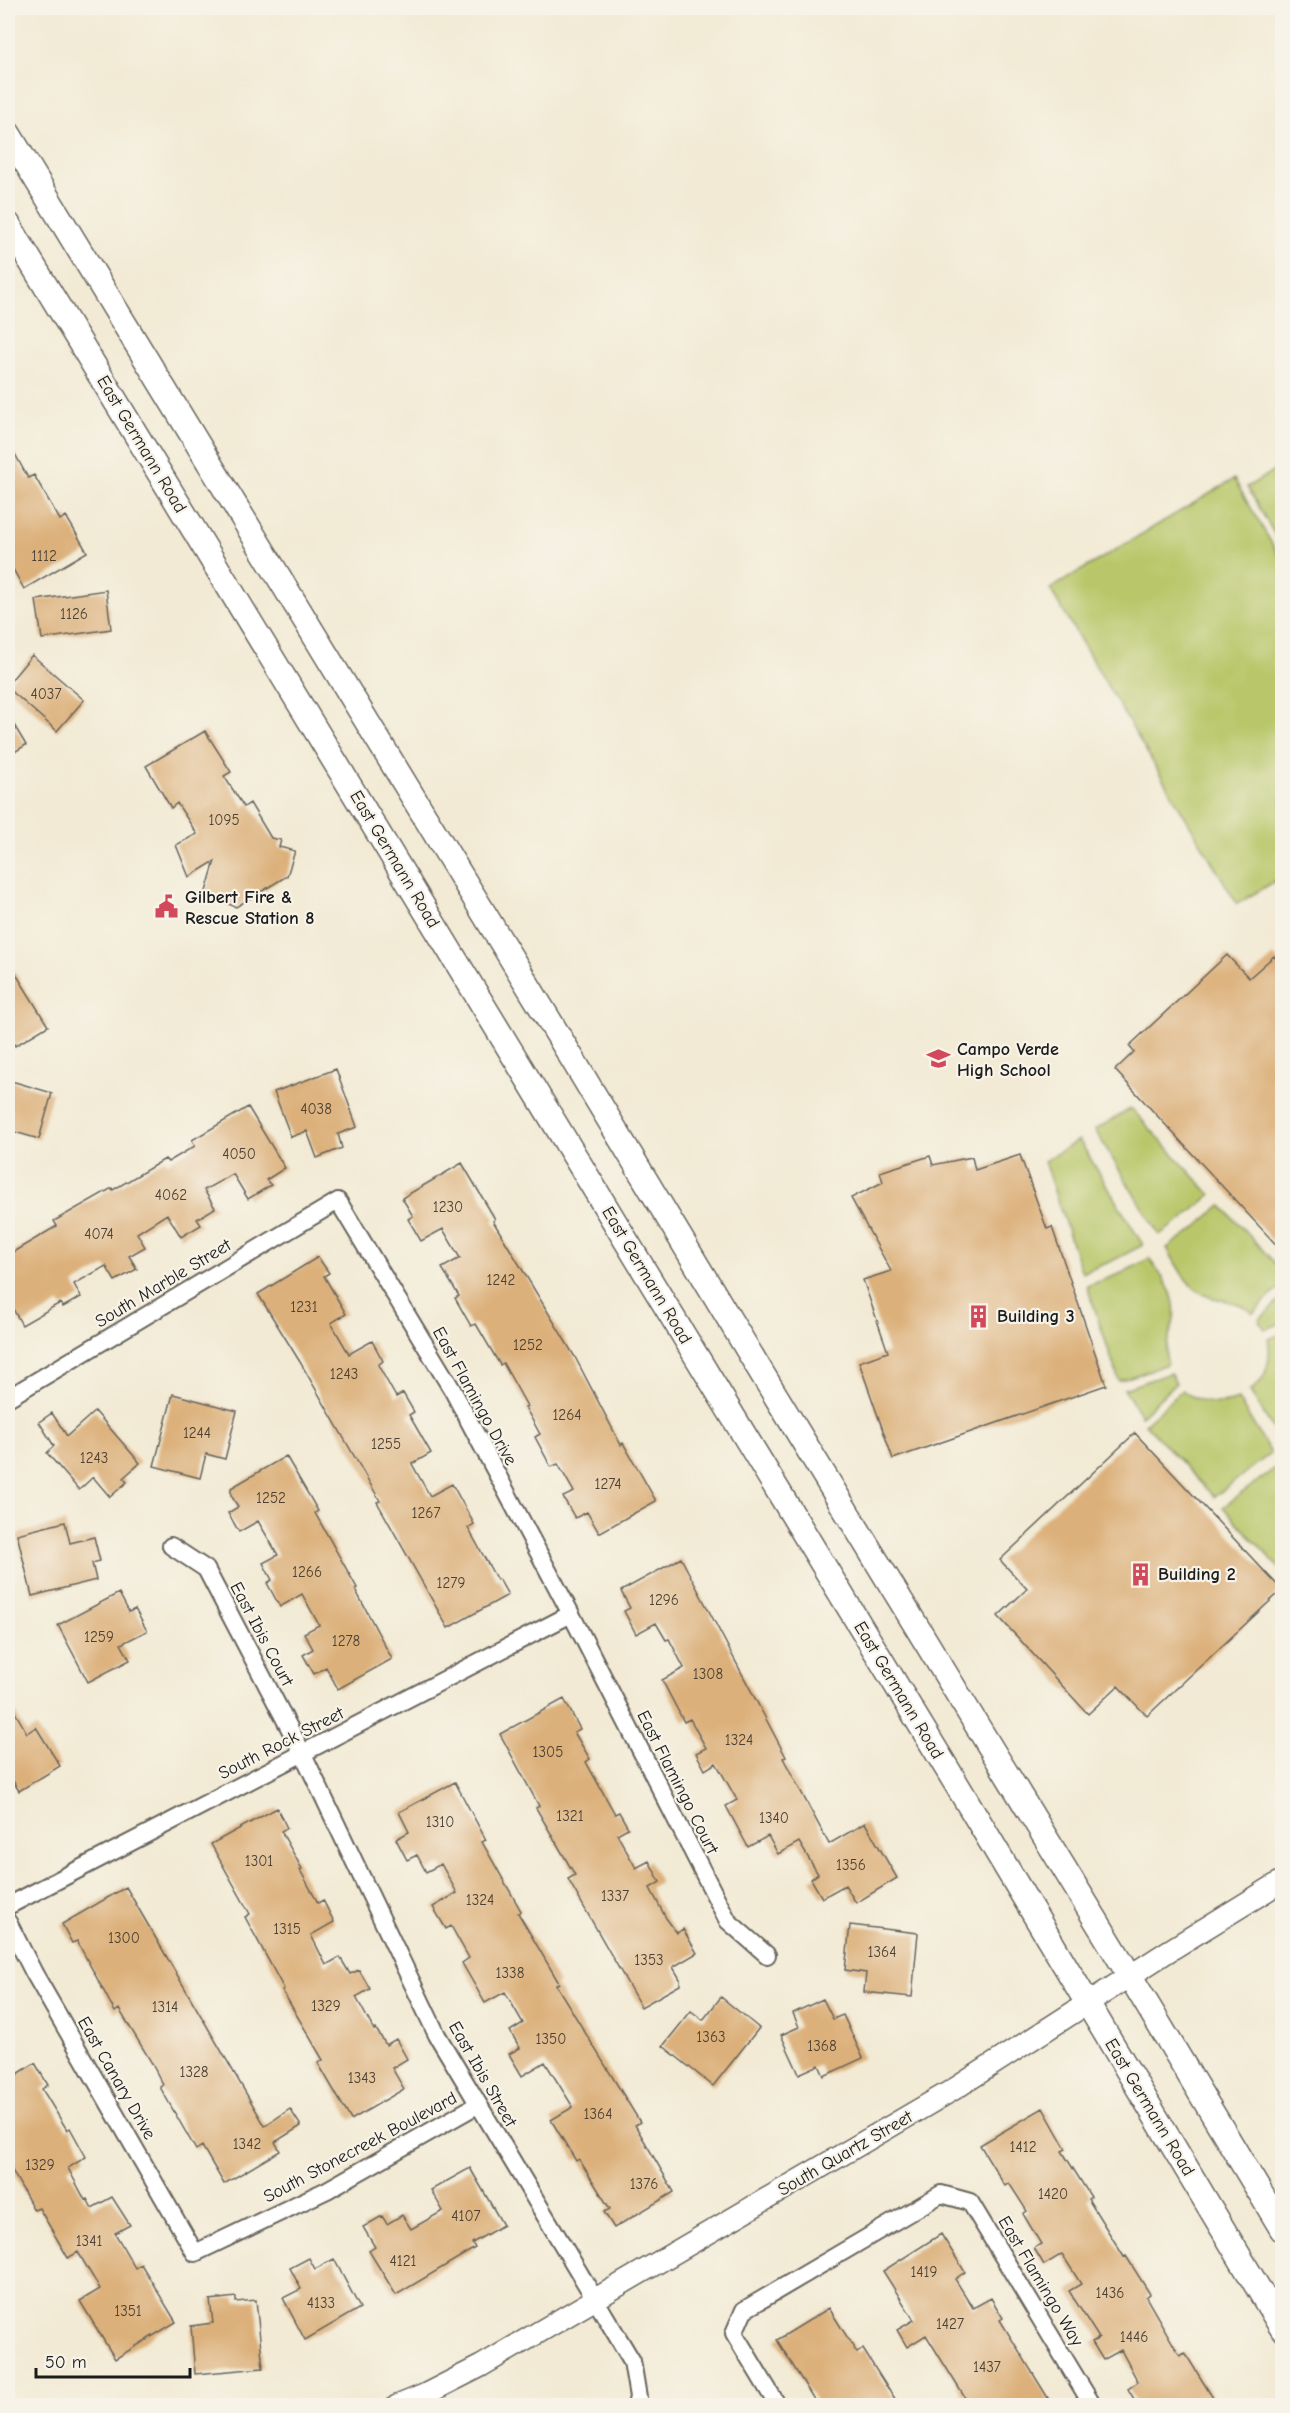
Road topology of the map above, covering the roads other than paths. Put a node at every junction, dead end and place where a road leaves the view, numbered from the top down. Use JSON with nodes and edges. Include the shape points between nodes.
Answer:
{"nodes":[{"id":1,"x":8,"y":133,"type":"edge"},
{"id":2,"x":8,"y":224,"type":"edge"},
{"id":3,"x":338,"y":1201,"type":"joint"},
{"id":4,"x":8,"y":1398,"type":"edge"},
{"id":5,"x":171,"y":1546,"type":"dead end"},
{"id":6,"x":571,"y":1614,"type":"junction"},
{"id":7,"x":303,"y":1754,"type":"junction"},
{"id":8,"x":1282,"y":1881,"type":"edge"},
{"id":9,"x":8,"y":1906,"type":"edge"},
{"id":10,"x":8,"y":1922,"type":"edge"},
{"id":11,"x":767,"y":1955,"type":"dead end"},
{"id":12,"x":1130,"y":1976,"type":"junction"},
{"id":13,"x":1088,"y":2003,"type":"junction"},
{"id":14,"x":477,"y":2105,"type":"junction"},
{"id":15,"x":1282,"y":2229,"type":"edge"},
{"id":16,"x":195,"y":2253,"type":"joint"},
{"id":17,"x":594,"y":2299,"type":"junction"},
{"id":18,"x":1282,"y":2328,"type":"edge"},
{"id":19,"x":397,"y":2406,"type":"edge"},
{"id":20,"x":636,"y":2406,"type":"edge"},
{"id":21,"x":778,"y":2406,"type":"edge"},
{"id":22,"x":1094,"y":2406,"type":"edge"}],
"edges":[{"from":1,"to":12,"type":"main road"},
{"from":2,"to":13,"type":"main road","name":"East Germann Road"},
{"from":3,"to":4,"type":"street","name":"South Marble Street"},
{"from":3,"to":6,"type":"street","name":"East Flamingo Drive","via":[[453,1391]]},
{"from":5,"to":7,"type":"street","name":"East Ibis Court","via":[[206,1569]]},
{"from":6,"to":7,"type":"street","name":"South Rock Street"},
{"from":6,"to":11,"type":"street","name":"East Flamingo Court","via":[[728,1921]]},
{"from":7,"to":9,"type":"street","name":"South Rock Street"},
{"from":7,"to":14,"type":"street","name":"East Ibis Street","via":[[437,2035]]},
{"from":8,"to":12,"type":"street","name":"South Quartz Street"},
{"from":10,"to":16,"type":"street","name":"East Canary Drive"},
{"from":12,"to":13,"type":"street","name":"South Quartz Street"},
{"from":12,"to":15,"type":"main road"},
{"from":13,"to":17,"type":"street","name":"South Quartz Street","via":[[956,2088]]},
{"from":13,"to":18,"type":"main road","name":"East Germann Road"},
{"from":14,"to":16,"type":"street","name":"South Stonecreek Boulevard","via":[[327,2190]]},
{"from":14,"to":17,"type":"street","name":"East Ibis Street"},
{"from":17,"to":19,"type":"street","name":"South Quartz Street","via":[[481,2366]]},
{"from":17,"to":20,"type":"street","name":"East Ibis Street","via":[[632,2361]]},
{"from":21,"to":22,"type":"street","name":"East Flamingo Way","via":[[734,2333],[744,2310],[941,2194],[970,2202]]}]}
